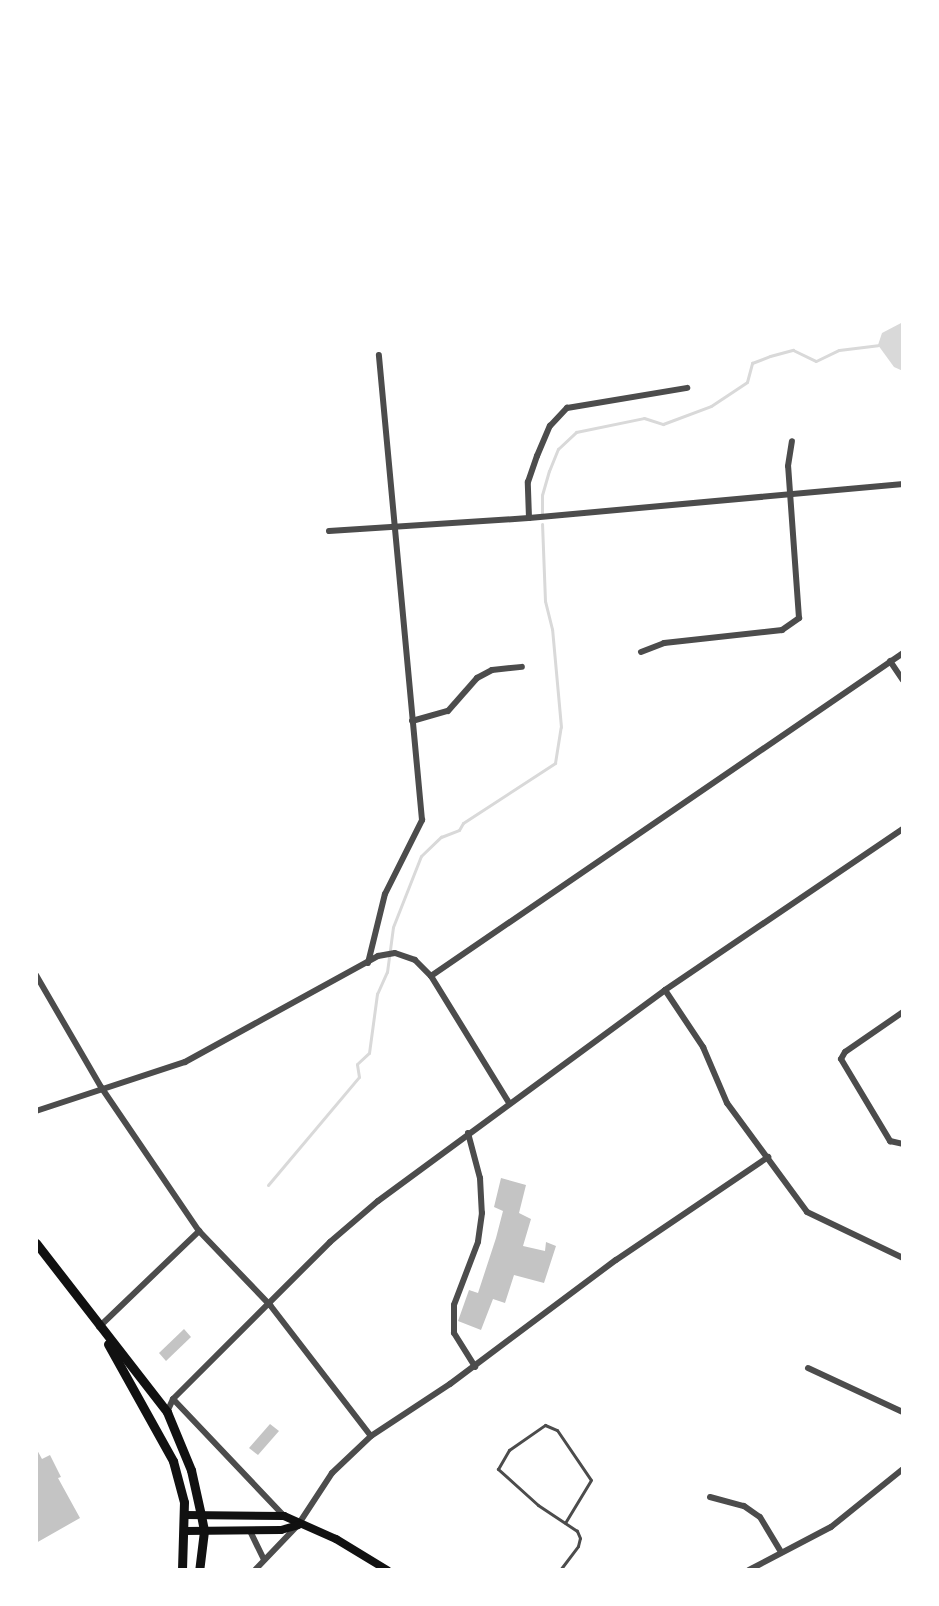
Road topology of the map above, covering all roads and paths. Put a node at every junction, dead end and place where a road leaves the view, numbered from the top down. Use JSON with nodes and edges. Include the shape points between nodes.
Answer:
{"nodes":[{"id":1,"x":379,"y":355,"type":"dead end"},
{"id":2,"x":687,"y":388,"type":"dead end"},
{"id":3,"x":792,"y":441,"type":"dead end"},
{"id":4,"x":903,"y":484,"type":"edge"},
{"id":5,"x":791,"y":494,"type":"junction"},
{"id":6,"x":529,"y":518,"type":"junction"},
{"id":7,"x":392,"y":526,"type":"junction"},
{"id":8,"x":329,"y":531,"type":"dead end"},
{"id":9,"x":641,"y":652,"type":"dead end"},
{"id":10,"x":903,"y":653,"type":"edge"},
{"id":11,"x":890,"y":661,"type":"junction"},
{"id":12,"x":522,"y":667,"type":"dead end"},
{"id":13,"x":903,"y":680,"type":"edge"},
{"id":14,"x":412,"y":721,"type":"junction"},
{"id":15,"x":903,"y":829,"type":"edge"},
{"id":16,"x":368,"y":963,"type":"junction"},
{"id":17,"x":36,"y":975,"type":"edge"},
{"id":18,"x":431,"y":976,"type":"junction"},
{"id":19,"x":665,"y":990,"type":"junction"},
{"id":20,"x":903,"y":1012,"type":"edge"},
{"id":21,"x":101,"y":1087,"type":"junction"},
{"id":22,"x":509,"y":1103,"type":"junction"},
{"id":23,"x":36,"y":1111,"type":"edge"},
{"id":24,"x":468,"y":1133,"type":"junction"},
{"id":25,"x":903,"y":1144,"type":"edge"},
{"id":26,"x":768,"y":1157,"type":"junction"},
{"id":27,"x":199,"y":1231,"type":"junction"},
{"id":28,"x":36,"y":1243,"type":"edge"},
{"id":29,"x":903,"y":1258,"type":"edge"},
{"id":30,"x":270,"y":1305,"type":"junction"},
{"id":31,"x":99,"y":1327,"type":"junction"},
{"id":32,"x":475,"y":1367,"type":"junction"},
{"id":33,"x":808,"y":1368,"type":"dead end"},
{"id":34,"x":155,"y":1396,"type":"junction"},
{"id":35,"x":173,"y":1399,"type":"junction"},
{"id":36,"x":167,"y":1412,"type":"junction"},
{"id":37,"x":903,"y":1412,"type":"edge"},
{"id":38,"x":371,"y":1436,"type":"junction"},
{"id":39,"x":903,"y":1469,"type":"edge"},
{"id":40,"x":710,"y":1497,"type":"dead end"},
{"id":41,"x":185,"y":1515,"type":"junction"},
{"id":42,"x":201,"y":1515,"type":"junction"},
{"id":43,"x":284,"y":1516,"type":"junction"},
{"id":44,"x":565,"y":1523,"type":"junction"},
{"id":45,"x":298,"y":1525,"type":"junction"},
{"id":46,"x":185,"y":1531,"type":"junction"},
{"id":47,"x":204,"y":1531,"type":"junction"},
{"id":48,"x":250,"y":1531,"type":"junction"},
{"id":49,"x":781,"y":1552,"type":"junction"},
{"id":50,"x":264,"y":1560,"type":"junction"},
{"id":51,"x":182,"y":1570,"type":"edge"},
{"id":52,"x":199,"y":1570,"type":"edge"},
{"id":53,"x":255,"y":1570,"type":"edge"},
{"id":54,"x":387,"y":1570,"type":"edge"},
{"id":55,"x":560,"y":1570,"type":"edge"},
{"id":56,"x":749,"y":1570,"type":"edge"}],
"edges":[{"from":1,"to":7,"type":"street"},
{"from":2,"to":6,"type":"street","via":[[567,408],[550,426],[528,482]]},
{"from":3,"to":5,"type":"street"},
{"from":4,"to":5,"type":"street"},
{"from":5,"to":6,"type":"street"},
{"from":5,"to":9,"type":"street","via":[[799,618],[782,630],[664,643]]},
{"from":6,"to":7,"type":"street"},
{"from":7,"to":8,"type":"street"},
{"from":7,"to":14,"type":"street"},
{"from":10,"to":11,"type":"street"},
{"from":11,"to":13,"type":"street"},
{"from":11,"to":18,"type":"street"},
{"from":12,"to":14,"type":"street","via":[[492,670],[477,678],[448,711]]},
{"from":14,"to":16,"type":"street","via":[[422,820],[385,894]]},
{"from":15,"to":19,"type":"street"},
{"from":16,"to":18,"type":"street","via":[[395,953],[415,960]]},
{"from":16,"to":21,"type":"street","via":[[185,1062]]},
{"from":17,"to":21,"type":"street"},
{"from":18,"to":22,"type":"street"},
{"from":19,"to":22,"type":"street"},
{"from":19,"to":26,"type":"street","via":[[703,1047],[727,1103]]},
{"from":20,"to":25,"type":"street","via":[[841,1059],[890,1141]]},
{"from":21,"to":23,"type":"street"},
{"from":21,"to":27,"type":"street"},
{"from":22,"to":24,"type":"street"},
{"from":24,"to":30,"type":"street","via":[[330,1242]]},
{"from":24,"to":32,"type":"street","via":[[480,1178],[482,1213],[478,1242],[454,1305],[454,1333]]},
{"from":26,"to":29,"type":"street","via":[[807,1212]]},
{"from":26,"to":32,"type":"street","via":[[616,1260]]},
{"from":27,"to":30,"type":"street"},
{"from":27,"to":31,"type":"street"},
{"from":28,"to":31,"type":"main road"},
{"from":30,"to":35,"type":"street"},
{"from":30,"to":38,"type":"street"},
{"from":31,"to":34,"type":"main road"},
{"from":31,"to":41,"type":"main road","via":[[173,1461]]},
{"from":32,"to":38,"type":"street"},
{"from":33,"to":37,"type":"street"},
{"from":34,"to":35,"type":"street"},
{"from":34,"to":36,"type":"main road"},
{"from":35,"to":36,"type":"street"},
{"from":35,"to":43,"type":"street"},
{"from":36,"to":42,"type":"main road","via":[[191,1470]]},
{"from":38,"to":45,"type":"street","via":[[332,1473]]},
{"from":39,"to":49,"type":"street","via":[[831,1527]]},
{"from":40,"to":49,"type":"street","via":[[744,1506],[760,1517]]},
{"from":41,"to":42,"type":"main road"},
{"from":41,"to":46,"type":"main road"},
{"from":42,"to":43,"type":"main road"},
{"from":42,"to":47,"type":"main road"},
{"from":43,"to":45,"type":"main road"},
{"from":44,"to":44,"type":"lane","via":[[498,1469],[509,1450],[545,1425],[557,1430],[591,1480]]},
{"from":44,"to":55,"type":"lane","via":[[580,1538]]},
{"from":45,"to":48,"type":"main road"},
{"from":45,"to":50,"type":"street"},
{"from":45,"to":54,"type":"main road","via":[[336,1539]]},
{"from":46,"to":47,"type":"main road"},
{"from":46,"to":51,"type":"main road"},
{"from":47,"to":48,"type":"main road"},
{"from":47,"to":52,"type":"main road"},
{"from":48,"to":50,"type":"street"},
{"from":49,"to":56,"type":"street"},
{"from":50,"to":53,"type":"street"}]}
